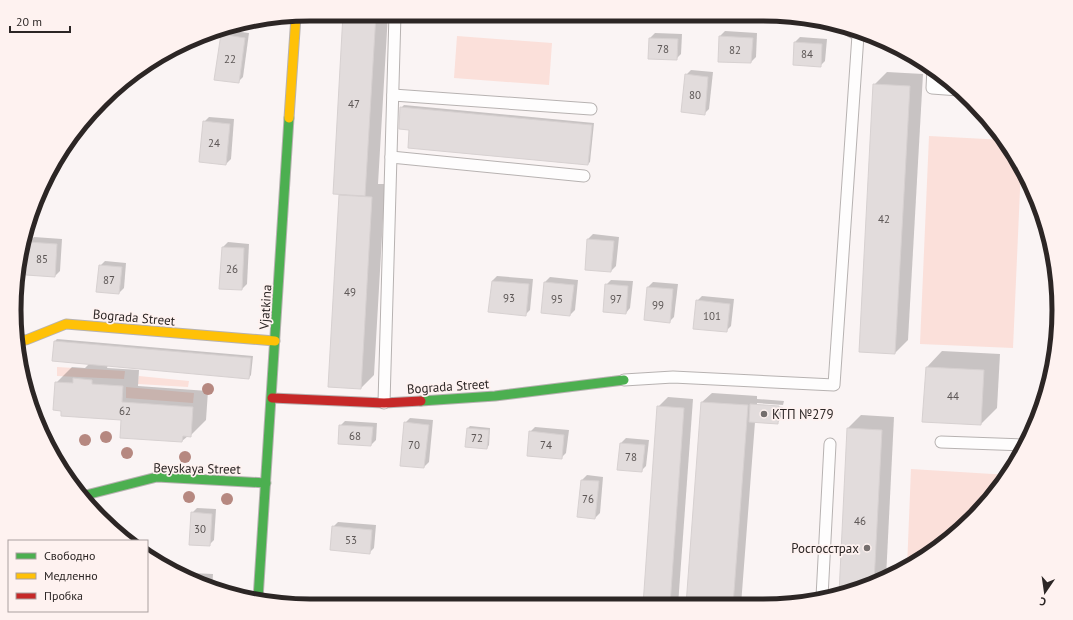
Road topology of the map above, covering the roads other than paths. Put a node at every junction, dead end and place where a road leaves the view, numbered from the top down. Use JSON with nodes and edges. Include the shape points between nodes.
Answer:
{"nodes":[{"id":1,"x":395,"y":21,"type":"edge"},
{"id":2,"x":296,"y":22,"type":"edge"},
{"id":3,"x":858,"y":37,"type":"edge"},
{"id":4,"x":933,"y":76,"type":"edge"},
{"id":5,"x":949,"y":89,"type":"edge"},
{"id":6,"x":393,"y":95,"type":"junction"},
{"id":7,"x":591,"y":109,"type":"dead end"},
{"id":8,"x":391,"y":157,"type":"junction"},
{"id":9,"x":584,"y":176,"type":"dead end"},
{"id":10,"x":23,"y":340,"type":"edge"},
{"id":11,"x":275,"y":341,"type":"junction"},
{"id":12,"x":624,"y":380,"type":"joint"},
{"id":13,"x":272,"y":398,"type":"junction"},
{"id":14,"x":384,"y":403,"type":"junction"},
{"id":15,"x":941,"y":442,"type":"dead end"},
{"id":16,"x":830,"y":444,"type":"dead end"},
{"id":17,"x":1019,"y":444,"type":"edge"},
{"id":18,"x":266,"y":483,"type":"junction"},
{"id":19,"x":88,"y":495,"type":"edge"},
{"id":20,"x":822,"y":592,"type":"edge"},
{"id":21,"x":258,"y":594,"type":"edge"}],
"edges":[{"from":1,"to":6,"type":"lane"},
{"from":2,"to":11,"type":"street","name":"Vjatkina"},
{"from":3,"to":12,"type":"lane","via":[[834,385],[673,376]]},
{"from":4,"to":5,"type":"lane","via":[[932,88]]},
{"from":6,"to":7,"type":"lane"},
{"from":6,"to":8,"type":"lane"},
{"from":8,"to":9,"type":"lane"},
{"from":8,"to":14,"type":"lane"},
{"from":10,"to":11,"type":"street","name":"Bograda Street","via":[[66,324]]},
{"from":11,"to":13,"type":"street","name":"Vjatkina"},
{"from":12,"to":14,"type":"street","name":"Bograda Street","via":[[495,396]]},
{"from":13,"to":14,"type":"street","name":"Bograda Street"},
{"from":13,"to":18,"type":"street","name":"Vjatkina"},
{"from":15,"to":17,"type":"lane"},
{"from":16,"to":20,"type":"lane"},
{"from":18,"to":19,"type":"street","name":"Beyskaya Street","via":[[157,477]]},
{"from":18,"to":21,"type":"street","name":"Vjatkina"}]}
